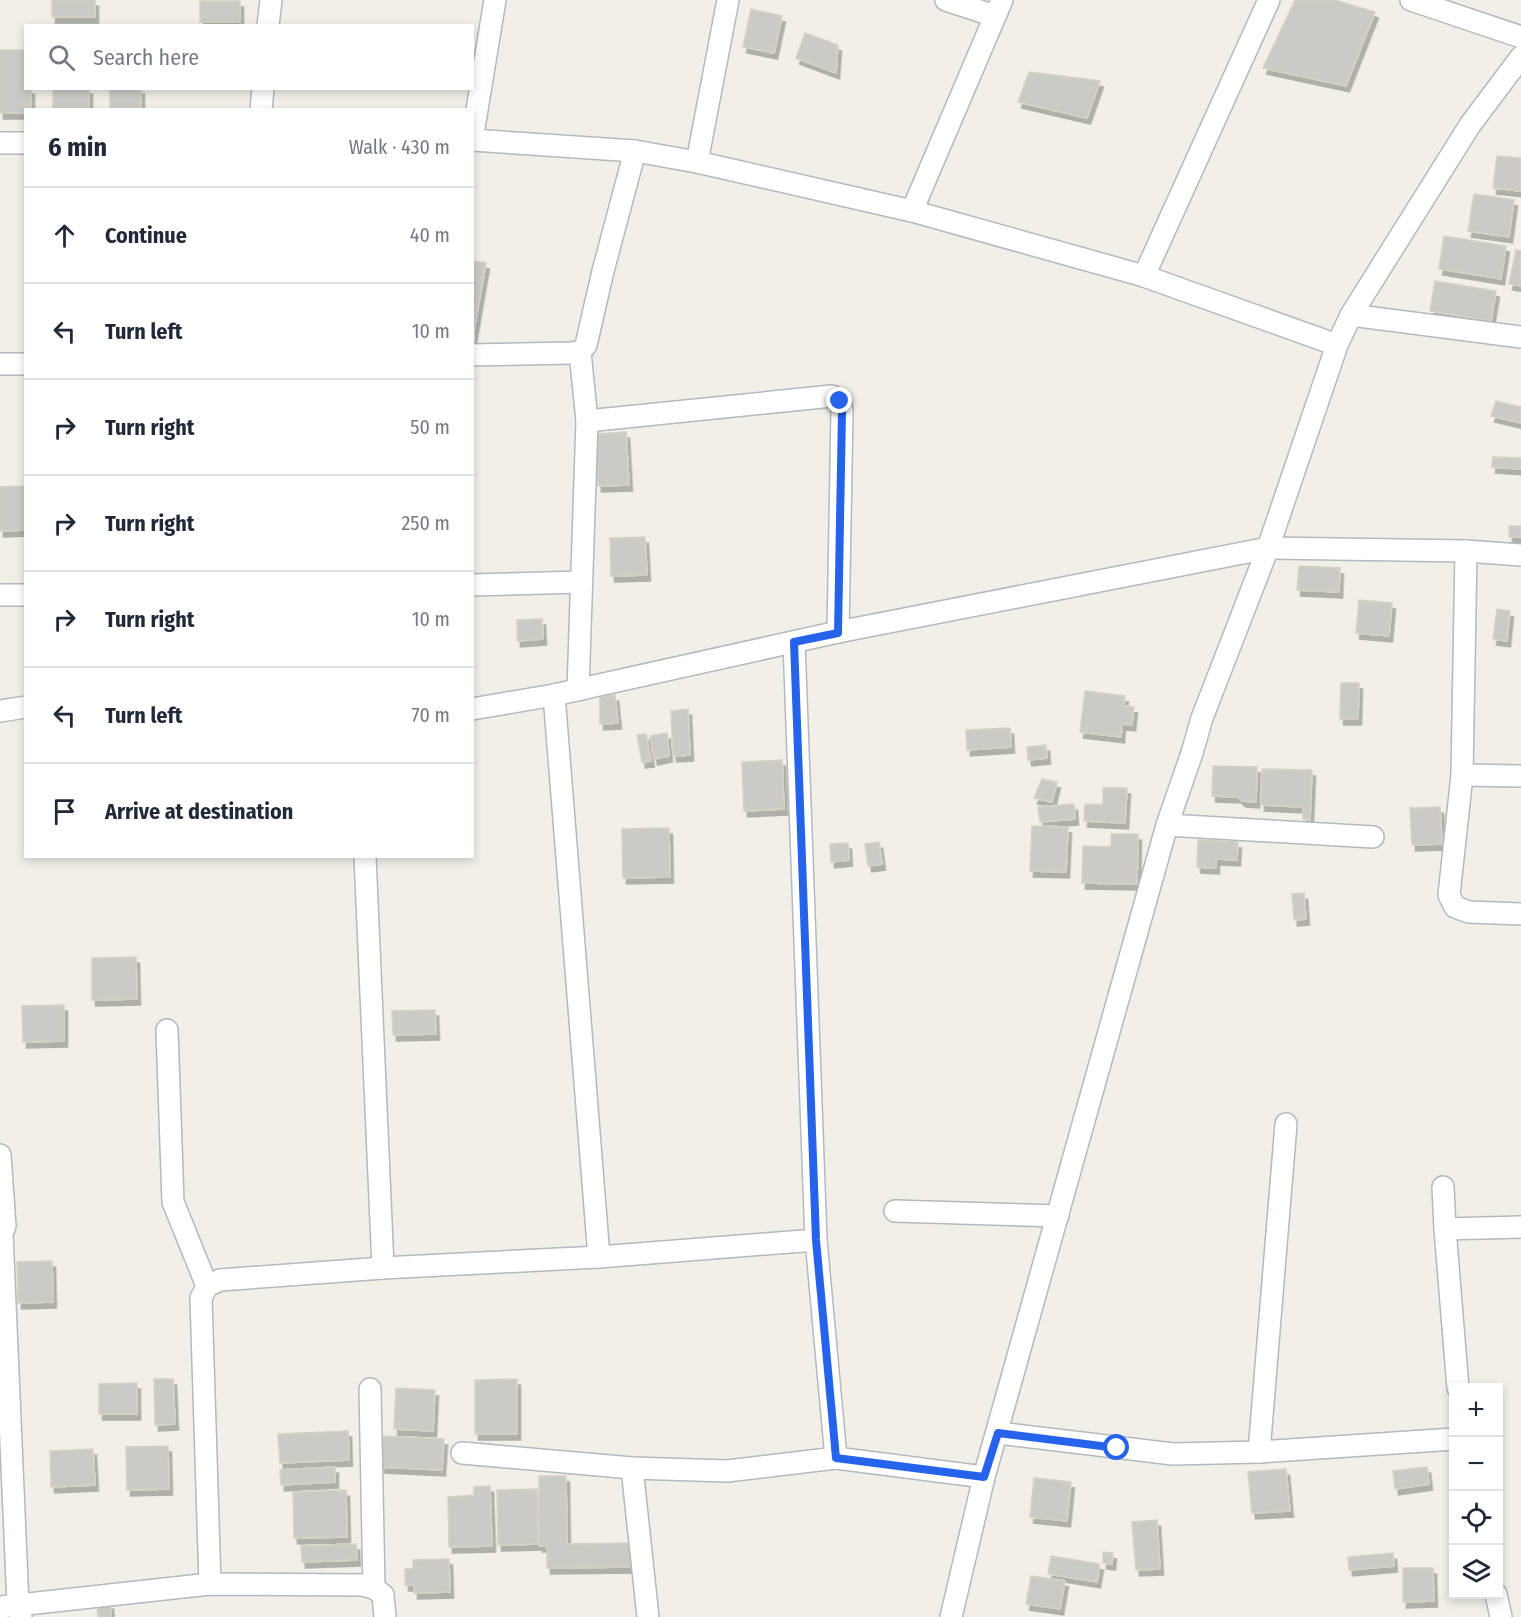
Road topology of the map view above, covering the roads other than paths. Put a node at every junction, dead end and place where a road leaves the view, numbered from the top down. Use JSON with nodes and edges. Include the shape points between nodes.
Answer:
{"nodes":[{"id":1,"x":271,"y":0,"type":"edge"},
{"id":2,"x":495,"y":0,"type":"edge"},
{"id":3,"x":729,"y":0,"type":"edge"},
{"id":4,"x":946,"y":0,"type":"edge"},
{"id":5,"x":1269,"y":0,"type":"edge"},
{"id":6,"x":1411,"y":0,"type":"edge"},
{"id":7,"x":999,"y":8,"type":"edge"},
{"id":8,"x":268,"y":24,"type":"edge"},
{"id":9,"x":1521,"y":37,"type":"edge"},
{"id":10,"x":1521,"y":57,"type":"edge"},
{"id":11,"x":263,"y":90,"type":"edge"},
{"id":12,"x":261,"y":108,"type":"edge"},
{"id":13,"x":474,"y":128,"type":"edge"},
{"id":14,"x":474,"y":140,"type":"edge"},
{"id":15,"x":0,"y":143,"type":"edge"},
{"id":16,"x":24,"y":143,"type":"edge"},
{"id":17,"x":635,"y":151,"type":"junction"},
{"id":18,"x":697,"y":162,"type":"junction"},
{"id":19,"x":912,"y":211,"type":"junction"},
{"id":20,"x":1144,"y":276,"type":"junction"},
{"id":21,"x":1351,"y":315,"type":"junction"},
{"id":22,"x":1521,"y":337,"type":"edge"},
{"id":23,"x":1337,"y":345,"type":"junction"},
{"id":24,"x":580,"y":352,"type":"junction"},
{"id":25,"x":474,"y":355,"type":"edge"},
{"id":26,"x":0,"y":364,"type":"edge"},
{"id":27,"x":24,"y":364,"type":"edge"},
{"id":28,"x":587,"y":421,"type":"junction"},
{"id":29,"x":1268,"y":548,"type":"junction"},
{"id":30,"x":1466,"y":551,"type":"junction"},
{"id":31,"x":1521,"y":555,"type":"edge"},
{"id":32,"x":581,"y":582,"type":"junction"},
{"id":33,"x":474,"y":585,"type":"edge"},
{"id":34,"x":0,"y":595,"type":"edge"},
{"id":35,"x":24,"y":595,"type":"edge"},
{"id":36,"x":838,"y":633,"type":"junction"},
{"id":37,"x":794,"y":642,"type":"junction"},
{"id":38,"x":578,"y":690,"type":"junction"},
{"id":39,"x":554,"y":695,"type":"junction"},
{"id":40,"x":24,"y":707,"type":"edge"},
{"id":41,"x":474,"y":709,"type":"edge"},
{"id":42,"x":0,"y":711,"type":"edge"},
{"id":43,"x":1462,"y":775,"type":"junction"},
{"id":44,"x":1521,"y":776,"type":"edge"},
{"id":45,"x":1167,"y":825,"type":"junction"},
{"id":46,"x":1373,"y":837,"type":"dead end"},
{"id":47,"x":365,"y":858,"type":"edge"},
{"id":48,"x":1521,"y":914,"type":"edge"},
{"id":49,"x":167,"y":1030,"type":"dead end"},
{"id":50,"x":1286,"y":1124,"type":"dead end"},
{"id":51,"x":0,"y":1155,"type":"edge"},
{"id":52,"x":1443,"y":1187,"type":"dead end"},
{"id":53,"x":896,"y":1210,"type":"dead end"},
{"id":54,"x":1058,"y":1215,"type":"junction"},
{"id":55,"x":1521,"y":1227,"type":"edge"},
{"id":56,"x":1445,"y":1229,"type":"junction"},
{"id":57,"x":816,"y":1240,"type":"junction"},
{"id":58,"x":599,"y":1257,"type":"junction"},
{"id":59,"x":383,"y":1268,"type":"junction"},
{"id":60,"x":207,"y":1286,"type":"junction"},
{"id":61,"x":1458,"y":1383,"type":"edge"},
{"id":62,"x":370,"y":1389,"type":"dead end"},
{"id":63,"x":998,"y":1433,"type":"junction"},
{"id":64,"x":1449,"y":1439,"type":"edge"},
{"id":65,"x":1259,"y":1452,"type":"junction"},
{"id":66,"x":462,"y":1453,"type":"dead end"},
{"id":67,"x":836,"y":1458,"type":"junction"},
{"id":68,"x":632,"y":1468,"type":"junction"},
{"id":69,"x":984,"y":1477,"type":"junction"},
{"id":70,"x":210,"y":1584,"type":"junction"},
{"id":71,"x":374,"y":1588,"type":"junction"},
{"id":72,"x":1497,"y":1599,"type":"edge"},
{"id":73,"x":13,"y":1610,"type":"edge"},
{"id":74,"x":385,"y":1617,"type":"edge"},
{"id":75,"x":648,"y":1617,"type":"edge"},
{"id":76,"x":951,"y":1617,"type":"edge"},
{"id":77,"x":1501,"y":1617,"type":"edge"}],
"edges":[{"from":1,"to":8,"type":"street"},
{"from":2,"to":13,"type":"street"},
{"from":3,"to":18,"type":"street"},
{"from":4,"to":7,"type":"street"},
{"from":5,"to":20,"type":"street"},
{"from":6,"to":9,"type":"street"},
{"from":7,"to":19,"type":"street"},
{"from":10,"to":21,"type":"street","via":[[1470,125]]},
{"from":11,"to":12,"type":"street"},
{"from":14,"to":17,"type":"street"},
{"from":15,"to":16,"type":"street"},
{"from":17,"to":18,"type":"street"},
{"from":17,"to":24,"type":"street","via":[[586,345]]},
{"from":18,"to":19,"type":"street"},
{"from":19,"to":20,"type":"street"},
{"from":20,"to":23,"type":"street"},
{"from":21,"to":22,"type":"street"},
{"from":21,"to":23,"type":"street"},
{"from":23,"to":29,"type":"street"},
{"from":24,"to":25,"type":"street"},
{"from":24,"to":28,"type":"street"},
{"from":26,"to":27,"type":"street"},
{"from":28,"to":32,"type":"street"},
{"from":28,"to":36,"type":"street","via":[[832,396],[840,401]]},
{"from":29,"to":30,"type":"street"},
{"from":29,"to":36,"type":"street"},
{"from":29,"to":45,"type":"street","via":[[1202,718]]},
{"from":30,"to":31,"type":"street"},
{"from":30,"to":43,"type":"street"},
{"from":32,"to":33,"type":"street"},
{"from":32,"to":38,"type":"street"},
{"from":34,"to":35,"type":"street"},
{"from":36,"to":37,"type":"street"},
{"from":37,"to":38,"type":"street"},
{"from":37,"to":57,"type":"street"},
{"from":38,"to":39,"type":"street"},
{"from":39,"to":41,"type":"street"},
{"from":39,"to":58,"type":"street"},
{"from":40,"to":42,"type":"street"},
{"from":43,"to":44,"type":"street"},
{"from":43,"to":48,"type":"street","via":[[1449,895],[1455,907],[1469,912]]},
{"from":45,"to":46,"type":"street"},
{"from":45,"to":54,"type":"street"},
{"from":47,"to":59,"type":"street"},
{"from":49,"to":60,"type":"street","via":[[173,1202]]},
{"from":50,"to":65,"type":"street"},
{"from":51,"to":73,"type":"street"},
{"from":52,"to":56,"type":"street"},
{"from":53,"to":54,"type":"street"},
{"from":54,"to":63,"type":"street"},
{"from":55,"to":56,"type":"street"},
{"from":56,"to":61,"type":"street"},
{"from":57,"to":58,"type":"street"},
{"from":57,"to":67,"type":"street"},
{"from":58,"to":59,"type":"street"},
{"from":59,"to":60,"type":"street","via":[[220,1280]]},
{"from":60,"to":70,"type":"street","via":[[201,1298]]},
{"from":62,"to":71,"type":"street"},
{"from":63,"to":65,"type":"street","via":[[1173,1454]]},
{"from":63,"to":69,"type":"street"},
{"from":64,"to":65,"type":"street"},
{"from":66,"to":68,"type":"street"},
{"from":67,"to":68,"type":"street","via":[[727,1471]]},
{"from":67,"to":69,"type":"street"},
{"from":68,"to":75,"type":"street"},
{"from":69,"to":76,"type":"street"},
{"from":70,"to":71,"type":"street"},
{"from":70,"to":73,"type":"street"},
{"from":71,"to":74,"type":"street","via":[[383,1595]]},
{"from":72,"to":77,"type":"street"}]}
